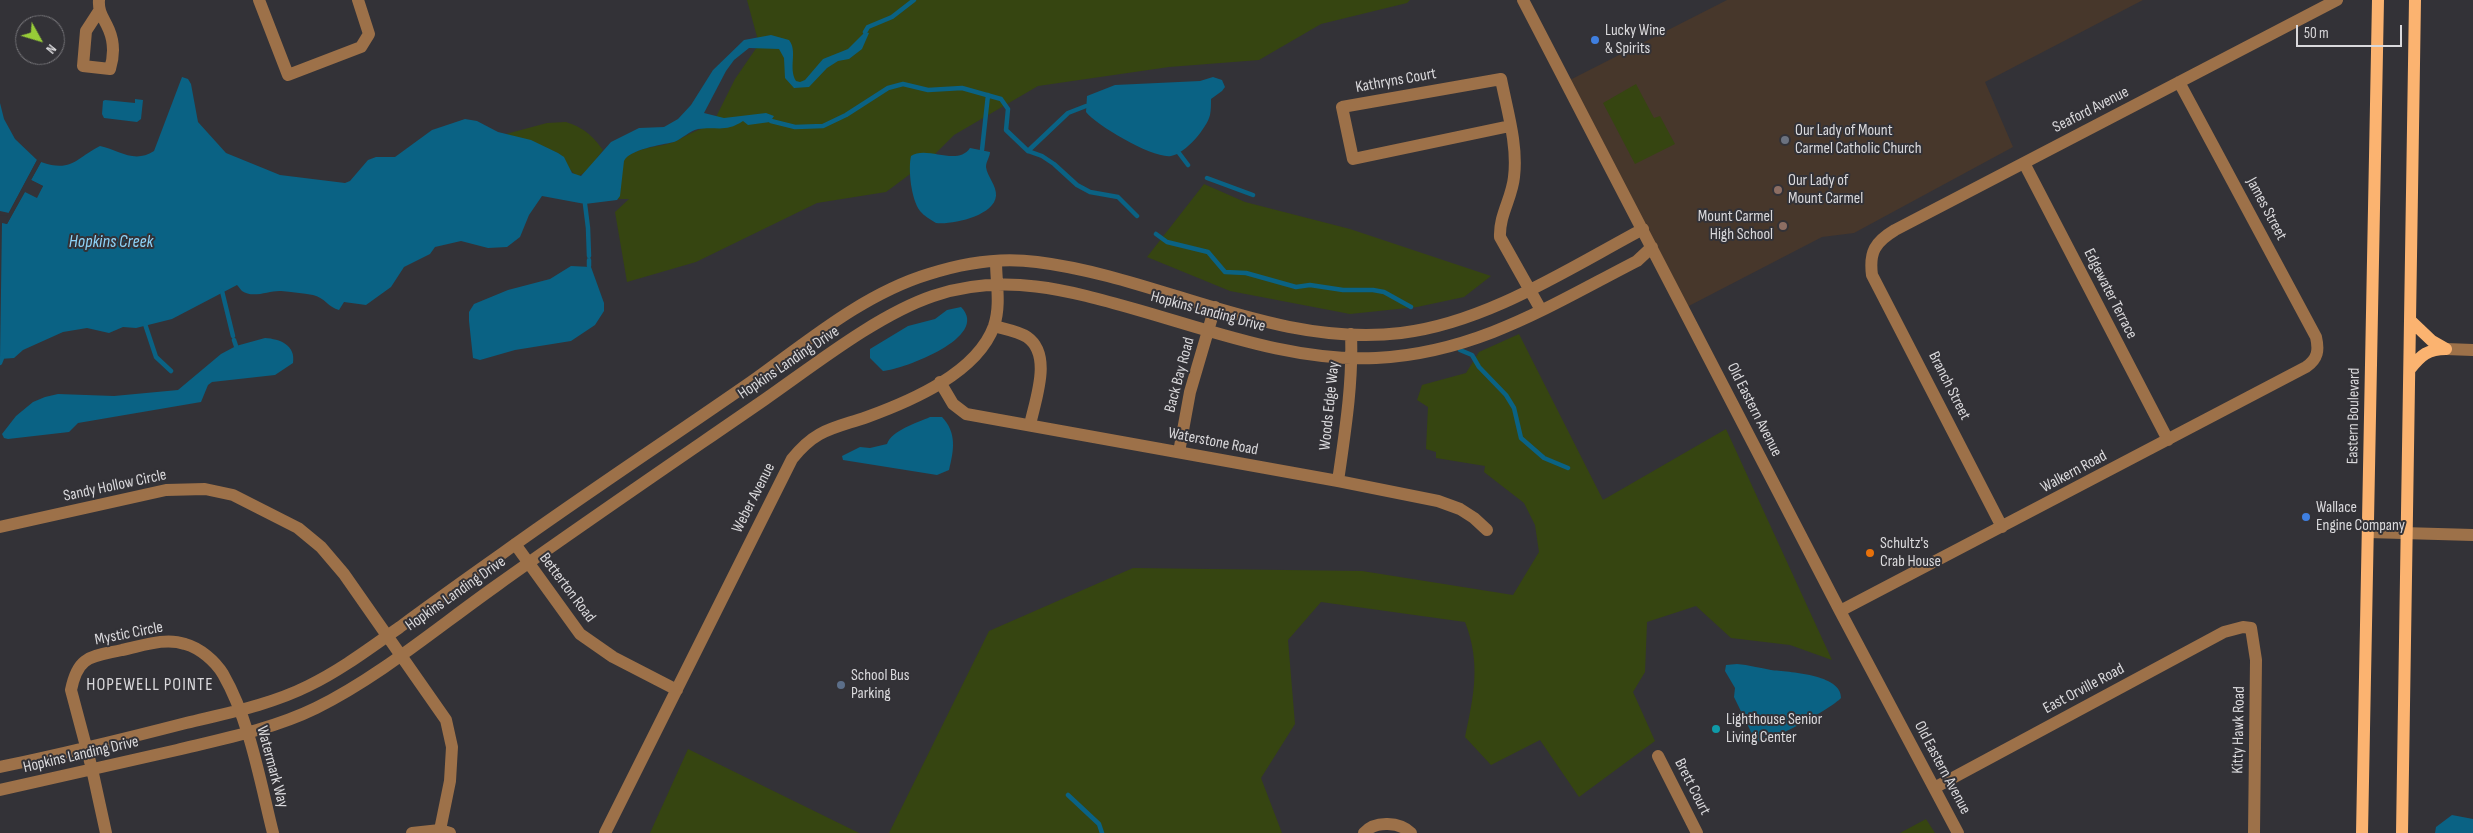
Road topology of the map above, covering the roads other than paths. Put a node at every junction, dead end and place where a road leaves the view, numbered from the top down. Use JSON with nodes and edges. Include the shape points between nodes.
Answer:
{"nodes":[{"id":1,"x":259,"y":0,"type":"edge"},
{"id":2,"x":358,"y":0,"type":"edge"},
{"id":3,"x":1523,"y":0,"type":"edge"},
{"id":4,"x":2337,"y":0,"type":"edge"},
{"id":5,"x":2378,"y":0,"type":"edge"},
{"id":6,"x":2415,"y":0,"type":"edge"},
{"id":7,"x":2179,"y":82,"type":"junction"},
{"id":8,"x":1510,"y":126,"type":"junction"},
{"id":9,"x":2024,"y":164,"type":"junction"},
{"id":10,"x":1642,"y":229,"type":"junction"},
{"id":11,"x":1652,"y":247,"type":"junction"},
{"id":12,"x":1870,"y":259,"type":"joint"},
{"id":13,"x":996,"y":261,"type":"junction"},
{"id":14,"x":996,"y":284,"type":"junction"},
{"id":15,"x":1530,"y":289,"type":"junction"},
{"id":16,"x":1215,"y":307,"type":"junction"},
{"id":17,"x":1541,"y":310,"type":"junction"},
{"id":18,"x":2411,"y":321,"type":"junction"},
{"id":19,"x":994,"y":326,"type":"junction"},
{"id":20,"x":1209,"y":330,"type":"junction"},
{"id":21,"x":1351,"y":334,"type":"junction"},
{"id":22,"x":2446,"y":349,"type":"junction"},
{"id":23,"x":2473,"y":350,"type":"edge"},
{"id":24,"x":2318,"y":354,"type":"joint"},
{"id":25,"x":1352,"y":358,"type":"junction"},
{"id":26,"x":2410,"y":369,"type":"junction"},
{"id":27,"x":940,"y":382,"type":"junction"},
{"id":28,"x":1030,"y":425,"type":"junction"},
{"id":29,"x":2168,"y":440,"type":"junction"},
{"id":30,"x":1179,"y":452,"type":"junction"},
{"id":31,"x":1338,"y":481,"type":"junction"},
{"id":32,"x":0,"y":527,"type":"edge"},
{"id":33,"x":2002,"y":527,"type":"junction"},
{"id":34,"x":1487,"y":530,"type":"dead end"},
{"id":35,"x":2368,"y":532,"type":"junction"},
{"id":36,"x":2407,"y":534,"type":"junction"},
{"id":37,"x":2473,"y":535,"type":"edge"},
{"id":38,"x":515,"y":544,"type":"junction"},
{"id":39,"x":528,"y":563,"type":"junction"},
{"id":40,"x":1840,"y":612,"type":"junction"},
{"id":41,"x":2251,"y":628,"type":"joint"},
{"id":42,"x":387,"y":636,"type":"junction"},
{"id":43,"x":401,"y":654,"type":"junction"},
{"id":44,"x":677,"y":690,"type":"junction"},
{"id":45,"x":239,"y":710,"type":"junction"},
{"id":46,"x":247,"y":733,"type":"junction"},
{"id":47,"x":86,"y":749,"type":"junction"},
{"id":48,"x":1658,"y":756,"type":"dead end"},
{"id":49,"x":0,"y":767,"type":"edge"},
{"id":50,"x":92,"y":769,"type":"junction"},
{"id":51,"x":1934,"y":788,"type":"junction"},
{"id":52,"x":0,"y":790,"type":"edge"},
{"id":53,"x":445,"y":831,"type":"edge"},
{"id":54,"x":106,"y":833,"type":"edge"},
{"id":55,"x":273,"y":833,"type":"edge"},
{"id":56,"x":412,"y":833,"type":"edge"},
{"id":57,"x":605,"y":833,"type":"edge"},
{"id":58,"x":1364,"y":833,"type":"edge"},
{"id":59,"x":1411,"y":833,"type":"edge"},
{"id":60,"x":1697,"y":833,"type":"edge"},
{"id":61,"x":1958,"y":833,"type":"edge"},
{"id":62,"x":2254,"y":833,"type":"edge"},
{"id":63,"x":2362,"y":833,"type":"edge"},
{"id":64,"x":2402,"y":833,"type":"edge"}],
"edges":[{"from":1,"to":2,"type":"street","via":[[288,75],[361,47],[369,34]]},
{"from":3,"to":10,"type":"street","name":"Old Eastern Avenue"},
{"from":4,"to":7,"type":"street","name":"Seaford Avenue"},
{"from":5,"to":35,"type":"main road","name":"Eastern Boulevard"},
{"from":6,"to":18,"type":"main road"},
{"from":7,"to":9,"type":"street","name":"Seaford Avenue"},
{"from":7,"to":24,"type":"street","name":"James Street","via":[[2316,337]]},
{"from":8,"to":8,"type":"street","name":"Kathryns Court","via":[[1501,78],[1342,107],[1353,159]]},
{"from":8,"to":15,"type":"street","name":"Kathryns Court","via":[[1514,179],[1499,226],[1500,237]]},
{"from":9,"to":12,"type":"street","name":"Seaford Avenue","via":[[1886,236]]},
{"from":9,"to":29,"type":"street","name":"Edgewater Terrace"},
{"from":10,"to":11,"type":"street","name":"Old Eastern Avenue"},
{"from":10,"to":15,"type":"street","name":"Hopkins Landing Drive"},
{"from":11,"to":17,"type":"street","name":"Hopkins Landing Drive","via":[[1637,261]]},
{"from":11,"to":40,"type":"street","name":"Old Eastern Avenue"},
{"from":12,"to":33,"type":"street","name":"Branch Street","via":[[1872,275]]},
{"from":13,"to":14,"type":"street","name":"Weber Avenue"},
{"from":13,"to":16,"type":"street","name":"Hopkins Landing Drive","via":[[1037,262],[1087,271]]},
{"from":13,"to":38,"type":"street","name":"Hopkins Landing Drive","via":[[952,266],[911,279],[874,296]]},
{"from":14,"to":19,"type":"street","name":"Weber Avenue","via":[[998,300]]},
{"from":14,"to":20,"type":"street","name":"Hopkins Landing Drive","via":[[1054,287]]},
{"from":14,"to":39,"type":"street","name":"Hopkins Landing Drive","via":[[933,296],[895,312]]},
{"from":15,"to":17,"type":"street","name":"Kathryns Court"},
{"from":15,"to":21,"type":"street","name":"Hopkins Landing Drive","via":[[1446,325],[1402,333]]},
{"from":16,"to":20,"type":"street","name":"Back Bay Road"},
{"from":16,"to":21,"type":"street","name":"Hopkins Landing Drive","via":[[1307,331]]},
{"from":17,"to":25,"type":"street","name":"Hopkins Landing Drive","via":[[1487,336],[1462,344],[1398,355]]},
{"from":18,"to":22,"type":"main road"},
{"from":18,"to":26,"type":"main road"},
{"from":19,"to":27,"type":"street","name":"Weber Avenue","via":[[969,363]]},
{"from":19,"to":28,"type":"street","via":[[1025,336],[1039,352],[1040,372]]},
{"from":20,"to":25,"type":"street","name":"Hopkins Landing Drive","via":[[1288,351]]},
{"from":20,"to":30,"type":"street","name":"Back Bay Road","via":[[1190,392]]},
{"from":21,"to":25,"type":"street","name":"Woods Edge Way"},
{"from":22,"to":23,"type":"street"},
{"from":22,"to":26,"type":"main road","via":[[2434,349],[2421,355]]},
{"from":24,"to":29,"type":"street","name":"Walkern Road","via":[[2306,367]]},
{"from":25,"to":31,"type":"street","name":"Woods Edge Way"},
{"from":26,"to":36,"type":"main road"},
{"from":27,"to":28,"type":"street","name":"Waterstone Road","via":[[953,404],[966,414]]},
{"from":27,"to":44,"type":"street","name":"Weber Avenue","via":[[868,417],[828,429],[802,447],[792,459],[757,526]]},
{"from":28,"to":30,"type":"street","name":"Waterstone Road"},
{"from":29,"to":33,"type":"street","name":"Walkern Road"},
{"from":30,"to":31,"type":"street","name":"Waterstone Road"},
{"from":31,"to":34,"type":"street","name":"Waterstone Road","via":[[1460,509]]},
{"from":32,"to":42,"type":"street","name":"Sandy Hollow Circle","via":[[166,490],[205,488],[232,495],[298,528],[321,547]]},
{"from":33,"to":40,"type":"street","name":"Walkern Road"},
{"from":35,"to":36,"type":"street"},
{"from":35,"to":63,"type":"main road","name":"Eastern Boulevard"},
{"from":36,"to":37,"type":"street"},
{"from":36,"to":64,"type":"main road"},
{"from":38,"to":39,"type":"street","name":"Betterton Road"},
{"from":38,"to":42,"type":"street","name":"Hopkins Landing Drive"},
{"from":39,"to":43,"type":"street","name":"Hopkins Landing Drive"},
{"from":39,"to":44,"type":"street","name":"Betterton Road","via":[[580,634],[613,657]]},
{"from":40,"to":51,"type":"street","name":"Old Eastern Avenue"},
{"from":41,"to":51,"type":"street","name":"East Orville Road","via":[[2224,632]]},
{"from":41,"to":62,"type":"street","name":"Kitty Hawk Road","via":[[2256,668]]},
{"from":42,"to":43,"type":"street","name":"Sandy Hollow Circle"},
{"from":42,"to":45,"type":"street","name":"Hopkins Landing Drive","via":[[352,662],[309,686],[274,701]]},
{"from":43,"to":46,"type":"street","name":"Hopkins Landing Drive","via":[[366,679],[315,708]]},
{"from":43,"to":53,"type":"street","name":"Sandy Hollow Circle","via":[[446,720],[452,747]]},
{"from":44,"to":57,"type":"street","name":"Weber Avenue"},
{"from":45,"to":46,"type":"street","name":"Watermark Way"},
{"from":45,"to":47,"type":"street","name":"Hopkins Landing Drive"},
{"from":45,"to":47,"type":"street","name":"Mystic Circle","via":[[223,673],[207,656],[185,644],[162,642],[89,658],[78,666],[71,690]]},
{"from":46,"to":50,"type":"street","name":"Hopkins Landing Drive"},
{"from":46,"to":55,"type":"street","name":"Watermark Way"},
{"from":47,"to":49,"type":"street","name":"Hopkins Landing Drive"},
{"from":47,"to":50,"type":"street","name":"Mystic Circle"},
{"from":48,"to":60,"type":"street","name":"Brett Court"},
{"from":50,"to":52,"type":"street","name":"Hopkins Landing Drive"},
{"from":50,"to":54,"type":"street","name":"Mystic Circle"},
{"from":51,"to":61,"type":"street","name":"Old Eastern Avenue"},
{"from":53,"to":56,"type":"street"},
{"from":58,"to":59,"type":"street","via":[[1382,824],[1403,826]]}]}
